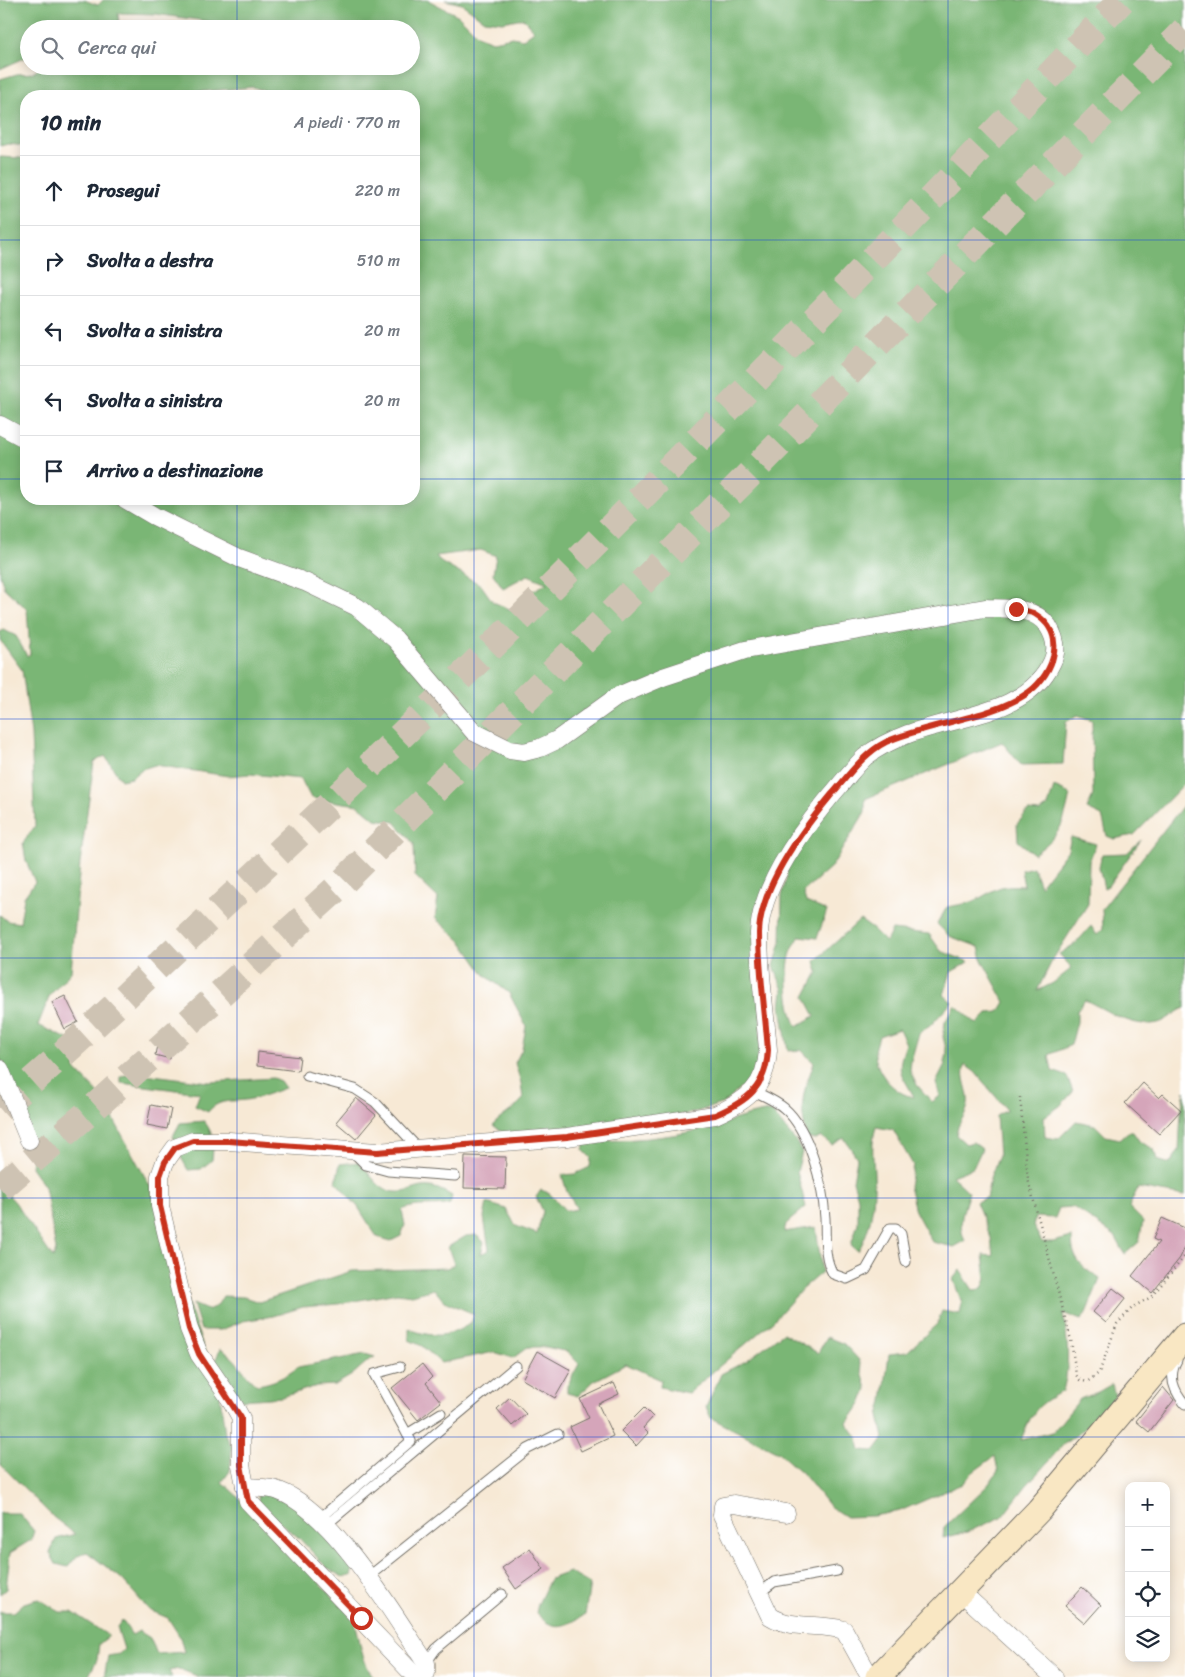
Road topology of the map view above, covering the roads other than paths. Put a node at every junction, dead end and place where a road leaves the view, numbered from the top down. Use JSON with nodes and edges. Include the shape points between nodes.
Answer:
{"nodes":[{"id":1,"x":0,"y":425,"type":"edge"},
{"id":2,"x":20,"y":436,"type":"edge"},
{"id":3,"x":135,"y":505,"type":"edge"},
{"id":4,"x":0,"y":1069,"type":"edge"},
{"id":5,"x":307,"y":1076,"type":"dead end"},
{"id":6,"x":754,"y":1091,"type":"junction"},
{"id":7,"x":29,"y":1140,"type":"dead end"},
{"id":8,"x":419,"y":1149,"type":"junction"},
{"id":9,"x":351,"y":1151,"type":"junction"},
{"id":10,"x":455,"y":1176,"type":"dead end"},
{"id":11,"x":906,"y":1262,"type":"dead end"},
{"id":12,"x":1185,"y":1336,"type":"edge"},
{"id":13,"x":1185,"y":1347,"type":"edge"},
{"id":14,"x":516,"y":1366,"type":"dead end"},
{"id":15,"x":400,"y":1368,"type":"dead end"},
{"id":16,"x":1185,"y":1404,"type":"edge"},
{"id":17,"x":441,"y":1413,"type":"dead end"},
{"id":18,"x":407,"y":1434,"type":"junction"},
{"id":19,"x":558,"y":1434,"type":"dead end"},
{"id":20,"x":245,"y":1486,"type":"junction"},
{"id":21,"x":786,"y":1513,"type":"dead end"},
{"id":22,"x":323,"y":1521,"type":"junction"},
{"id":23,"x":837,"y":1571,"type":"dead end"},
{"id":24,"x":368,"y":1577,"type":"junction"},
{"id":25,"x":961,"y":1592,"type":"junction"},
{"id":26,"x":502,"y":1594,"type":"dead end"},
{"id":27,"x":758,"y":1594,"type":"junction"},
{"id":28,"x":982,"y":1609,"type":"junction"},
{"id":29,"x":940,"y":1614,"type":"junction"},
{"id":30,"x":422,"y":1672,"type":"edge"},
{"id":31,"x":870,"y":1677,"type":"edge"},
{"id":32,"x":878,"y":1677,"type":"edge"},
{"id":33,"x":1054,"y":1677,"type":"edge"}],
"edges":[{"from":1,"to":2,"type":"street"},
{"from":3,"to":6,"type":"street","via":[[238,558],[305,582],[357,607],[395,639],[474,732],[510,750],[524,752],[557,740],[618,696],[663,677],[745,650],[985,608],[1016,609],[1034,614],[1047,625],[1055,638],[1055,656],[1045,677],[1029,692],[1009,703],[885,743],[863,758],[813,816],[776,874],[759,931],[768,1050],[767,1068]]},
{"from":4,"to":7,"type":"street"},
{"from":5,"to":8,"type":"lane","via":[[356,1089],[375,1102]]},
{"from":6,"to":8,"type":"street","via":[[738,1105],[715,1115],[567,1137]]},
{"from":6,"to":11,"type":"lane","via":[[784,1108],[794,1119],[810,1150],[820,1182],[825,1216],[825,1251],[833,1274],[847,1280],[866,1270],[890,1228],[896,1228],[901,1234]]},
{"from":8,"to":9,"type":"street"},
{"from":9,"to":10,"type":"lane","via":[[366,1165]]},
{"from":9,"to":20,"type":"street","via":[[193,1141],[175,1148],[160,1176],[160,1206],[189,1329],[199,1354],[241,1418],[241,1465]]},
{"from":12,"to":25,"type":"main road","via":[[1039,1510]]},
{"from":13,"to":16,"type":"lane","via":[[1174,1366],[1172,1378],[1174,1391]]},
{"from":14,"to":22,"type":"lane"},
{"from":15,"to":18,"type":"lane","via":[[374,1374]]},
{"from":17,"to":18,"type":"lane"},
{"from":18,"to":22,"type":"lane","via":[[411,1441]]},
{"from":19,"to":24,"type":"lane","via":[[528,1449]]},
{"from":20,"to":22,"type":"street","via":[[278,1490],[298,1500]]},
{"from":20,"to":30,"type":"street","via":[[248,1501]]},
{"from":21,"to":27,"type":"street","via":[[734,1504],[723,1506],[722,1515]]},
{"from":22,"to":24,"type":"street"},
{"from":23,"to":27,"type":"lane","via":[[774,1582]]},
{"from":24,"to":30,"type":"street"},
{"from":25,"to":28,"type":"street"},
{"from":25,"to":29,"type":"main road"},
{"from":26,"to":30,"type":"lane","via":[[436,1650]]},
{"from":27,"to":31,"type":"street","via":[[770,1616],[778,1621],[844,1630]]},
{"from":28,"to":29,"type":"street","via":[[965,1608]]},
{"from":28,"to":33,"type":"street"},
{"from":29,"to":32,"type":"main road"}]}
